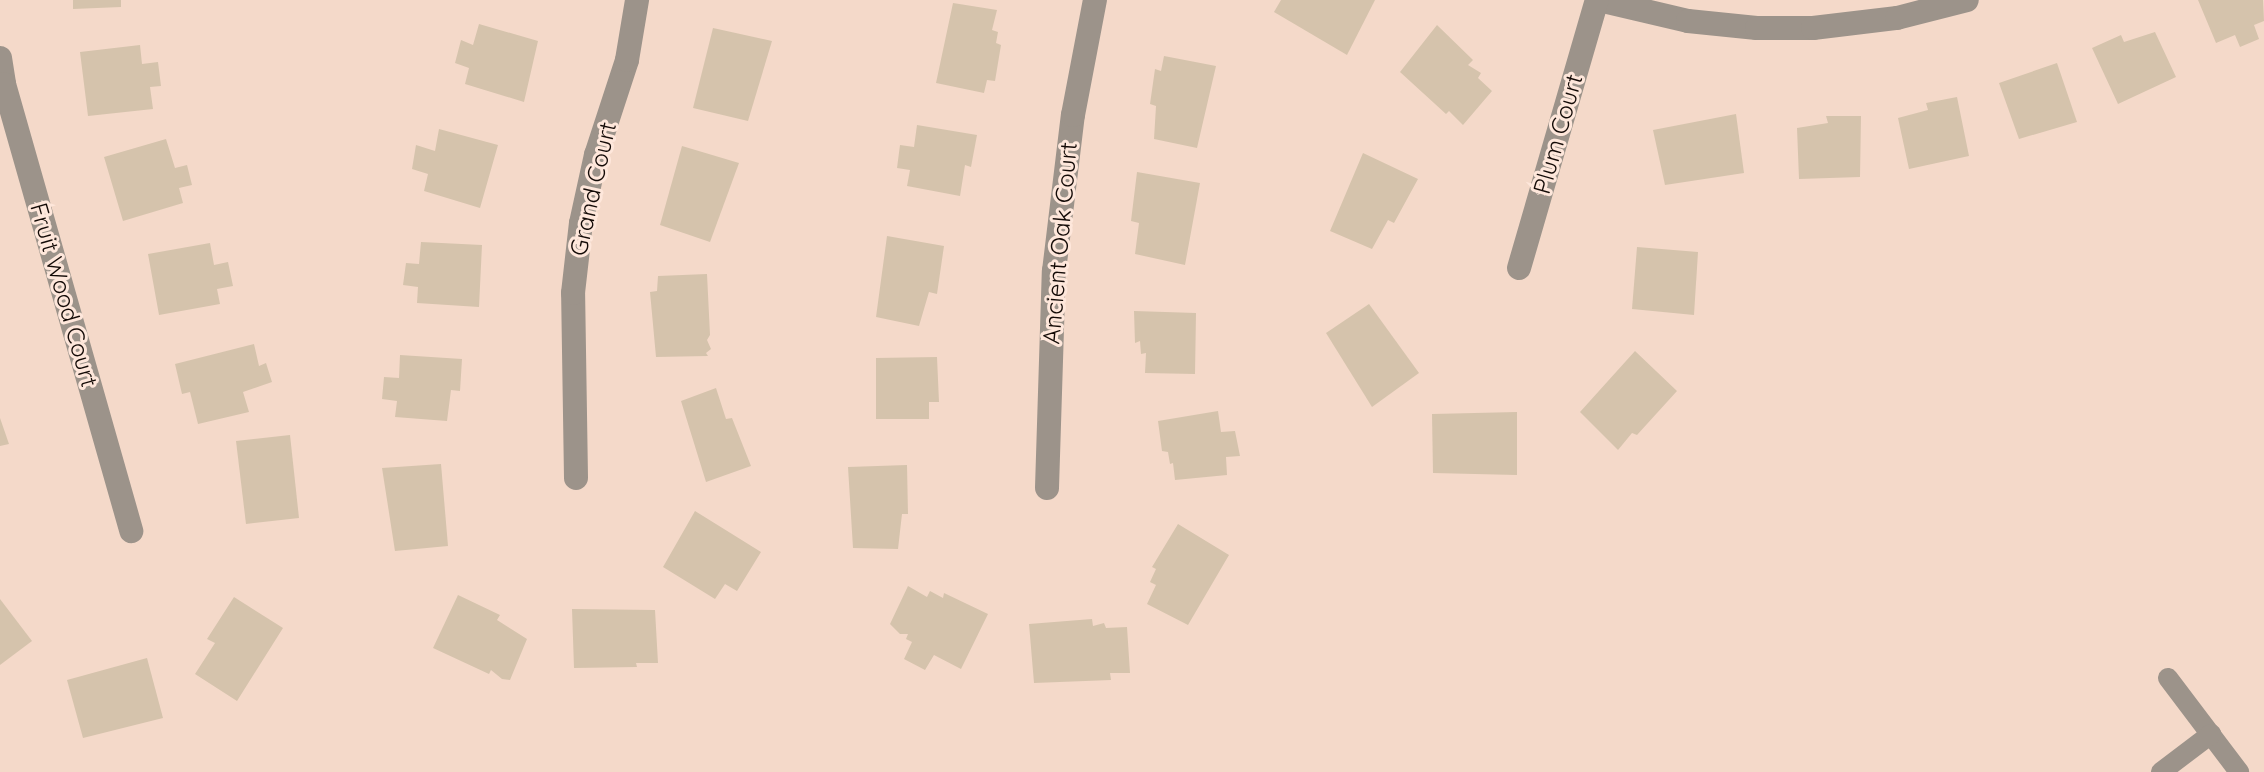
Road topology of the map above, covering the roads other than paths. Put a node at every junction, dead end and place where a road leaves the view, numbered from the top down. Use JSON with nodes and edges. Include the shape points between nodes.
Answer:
{"nodes":[{"id":1,"x":637,"y":0,"type":"edge"},
{"id":2,"x":1095,"y":0,"type":"edge"},
{"id":3,"x":1598,"y":0,"type":"edge"},
{"id":4,"x":1967,"y":0,"type":"edge"},
{"id":5,"x":0,"y":58,"type":"edge"},
{"id":6,"x":1519,"y":268,"type":"dead end"},
{"id":7,"x":576,"y":478,"type":"dead end"},
{"id":8,"x":1047,"y":488,"type":"dead end"},
{"id":9,"x":131,"y":531,"type":"dead end"},
{"id":10,"x":2168,"y":678,"type":"dead end"},
{"id":11,"x":2211,"y":734,"type":"junction"},
{"id":12,"x":2161,"y":772,"type":"edge"},
{"id":13,"x":2239,"y":772,"type":"edge"}],
"edges":[{"from":1,"to":7,"type":"street","name":"Grand Court","via":[[627,60],[596,155],[581,223],[573,293]]},
{"from":2,"to":8,"type":"street","name":"Ancient Oak Court","via":[[1073,115],[1054,271]]},
{"from":3,"to":4,"type":"street","via":[[1688,21],[1813,28],[1897,18]]},
{"from":3,"to":6,"type":"street","name":"Plum Court"},
{"from":5,"to":9,"type":"street","name":"Fruit Wood Court"},
{"from":10,"to":11,"type":"lane"},
{"from":11,"to":12,"type":"lane"},
{"from":11,"to":13,"type":"lane"}]}
